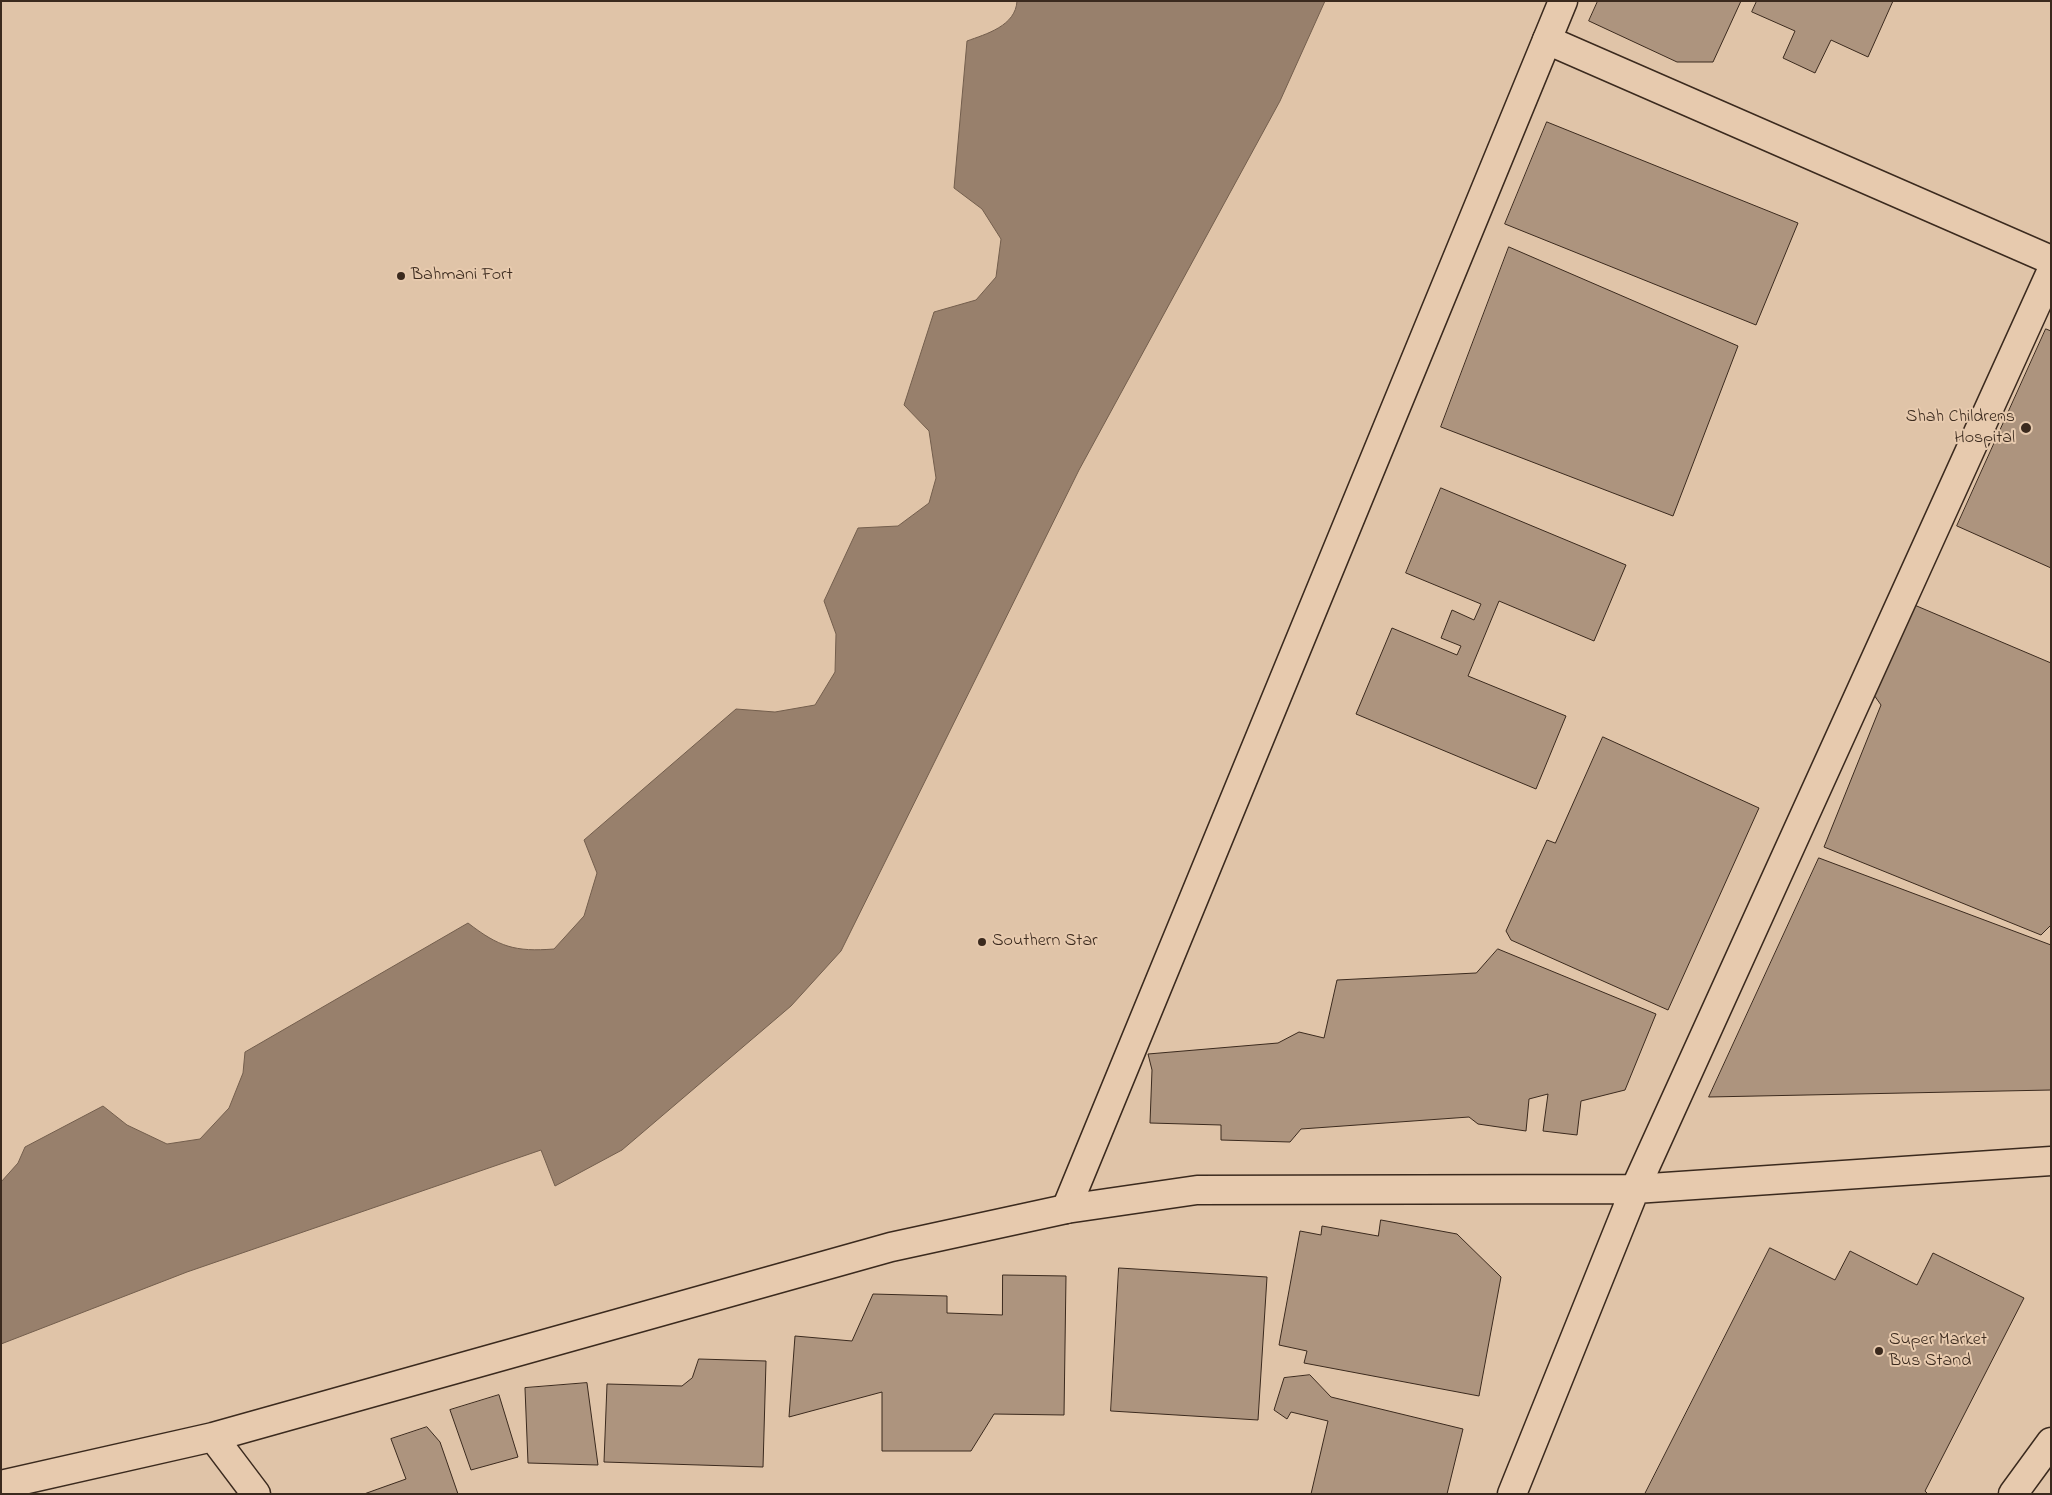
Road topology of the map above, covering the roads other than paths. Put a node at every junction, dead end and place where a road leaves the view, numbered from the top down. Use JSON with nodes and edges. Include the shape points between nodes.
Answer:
{"nodes":[{"id":1,"x":1563,"y":1,"type":"edge"},
{"id":2,"x":1547,"y":40,"type":"junction"},
{"id":3,"x":2051,"y":260,"type":"edge"},
{"id":4,"x":2051,"y":272,"type":"edge"},
{"id":5,"x":2051,"y":1161,"type":"edge"},
{"id":6,"x":1635,"y":1189,"type":"junction"},
{"id":7,"x":1066,"y":1209,"type":"junction"},
{"id":8,"x":213,"y":1436,"type":"junction"},
{"id":9,"x":2051,"y":1442,"type":"edge"},
{"id":10,"x":1,"y":1486,"type":"edge"},
{"id":11,"x":256,"y":1494,"type":"edge"},
{"id":12,"x":1512,"y":1494,"type":"edge"},
{"id":13,"x":2014,"y":1494,"type":"edge"}],
"edges":[{"from":1,"to":2,"type":"street"},
{"from":2,"to":3,"type":"street"},
{"from":2,"to":7,"type":"street"},
{"from":4,"to":6,"type":"street"},
{"from":5,"to":6,"type":"street"},
{"from":6,"to":7,"type":"street","via":[[1197,1190]]},
{"from":6,"to":12,"type":"street"},
{"from":7,"to":8,"type":"street","via":[[891,1247]]},
{"from":8,"to":10,"type":"street"},
{"from":8,"to":11,"type":"street"},
{"from":9,"to":13,"type":"street"}]}
